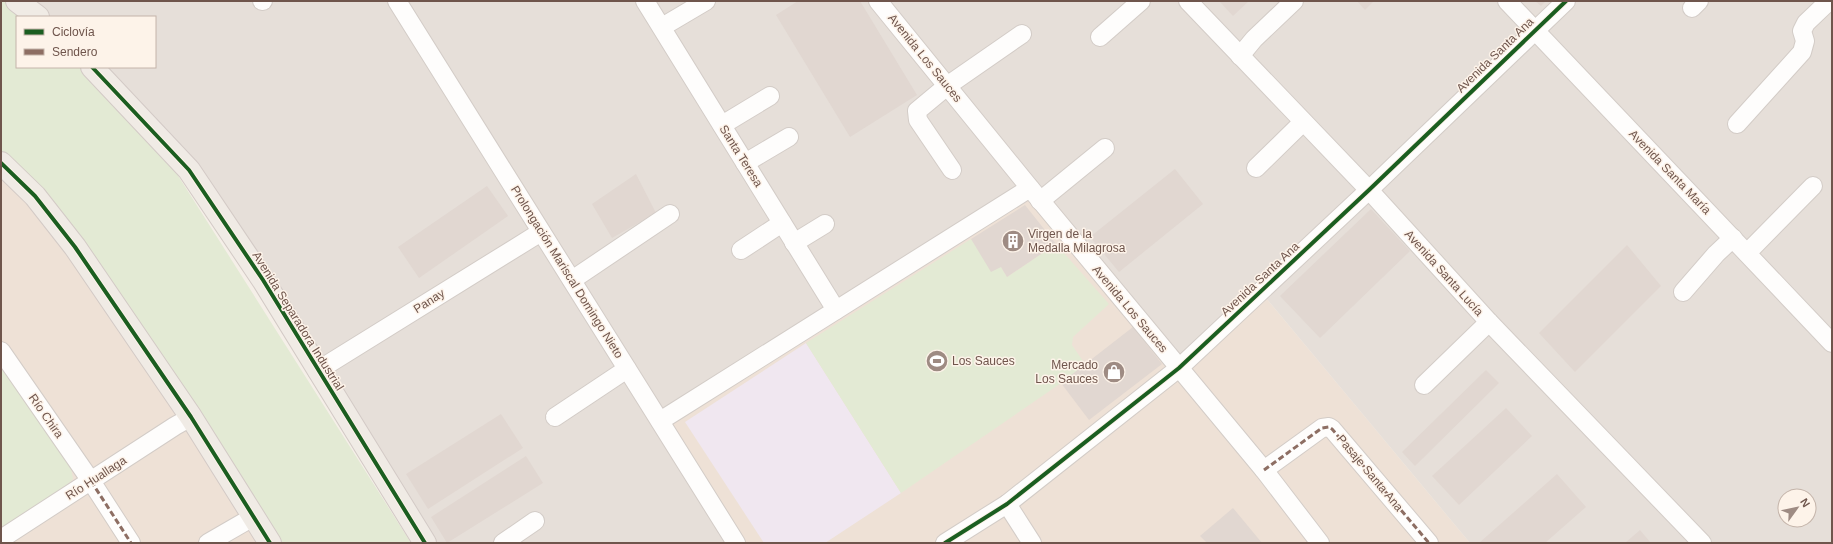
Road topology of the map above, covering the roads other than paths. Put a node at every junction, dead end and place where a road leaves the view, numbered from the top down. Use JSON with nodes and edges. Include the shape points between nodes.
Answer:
{"nodes":[{"id":1,"x":17,"y":1,"type":"edge"},
{"id":2,"x":398,"y":1,"type":"edge"},
{"id":3,"x":645,"y":1,"type":"edge"},
{"id":4,"x":706,"y":1,"type":"edge"},
{"id":5,"x":878,"y":1,"type":"edge"},
{"id":6,"x":1141,"y":1,"type":"edge"},
{"id":7,"x":1188,"y":1,"type":"edge"},
{"id":8,"x":1294,"y":1,"type":"edge"},
{"id":9,"x":1507,"y":1,"type":"edge"},
{"id":10,"x":1566,"y":1,"type":"edge"},
{"id":11,"x":1829,"y":1,"type":"edge"},
{"id":12,"x":37,"y":16,"type":"edge"},
{"id":13,"x":662,"y":27,"type":"junction"},
{"id":14,"x":1535,"y":30,"type":"junction"},
{"id":15,"x":1022,"y":34,"type":"dead end"},
{"id":16,"x":1100,"y":37,"type":"dead end"},
{"id":17,"x":1240,"y":56,"type":"junction"},
{"id":18,"x":93,"y":68,"type":"edge"},
{"id":19,"x":948,"y":86,"type":"junction"},
{"id":20,"x":770,"y":96,"type":"dead end"},
{"id":21,"x":1303,"y":122,"type":"junction"},
{"id":22,"x":1737,"y":124,"type":"dead end"},
{"id":23,"x":722,"y":125,"type":"junction"},
{"id":24,"x":789,"y":137,"type":"dead end"},
{"id":25,"x":1105,"y":148,"type":"dead end"},
{"id":26,"x":1,"y":163,"type":"edge"},
{"id":27,"x":745,"y":163,"type":"junction"},
{"id":28,"x":1256,"y":168,"type":"dead end"},
{"id":29,"x":952,"y":170,"type":"dead end"},
{"id":30,"x":1813,"y":186,"type":"dead end"},
{"id":31,"x":1369,"y":190,"type":"junction"},
{"id":32,"x":1035,"y":194,"type":"junction"},
{"id":33,"x":670,"y":214,"type":"dead end"},
{"id":34,"x":782,"y":222,"type":"junction"},
{"id":35,"x":825,"y":224,"type":"dead end"},
{"id":36,"x":541,"y":232,"type":"junction"},
{"id":37,"x":1733,"y":238,"type":"junction"},
{"id":38,"x":794,"y":242,"type":"junction"},
{"id":39,"x":741,"y":250,"type":"dead end"},
{"id":40,"x":1747,"y":253,"type":"junction"},
{"id":41,"x":572,"y":280,"type":"junction"},
{"id":42,"x":1683,"y":292,"type":"dead end"},
{"id":43,"x":836,"y":310,"type":"junction"},
{"id":44,"x":1489,"y":322,"type":"junction"},
{"id":45,"x":1832,"y":343,"type":"edge"},
{"id":46,"x":1,"y":351,"type":"edge"},
{"id":47,"x":1179,"y":368,"type":"junction"},
{"id":48,"x":627,"y":369,"type":"junction"},
{"id":49,"x":317,"y":371,"type":"junction"},
{"id":50,"x":1424,"y":384,"type":"dead end"},
{"id":51,"x":191,"y":417,"type":"junction"},
{"id":52,"x":555,"y":417,"type":"dead end"},
{"id":53,"x":660,"y":421,"type":"junction"},
{"id":54,"x":1264,"y":470,"type":"junction"},
{"id":55,"x":91,"y":481,"type":"junction"},
{"id":56,"x":1007,"y":504,"type":"junction"},
{"id":57,"x":253,"y":517,"type":"junction"},
{"id":58,"x":535,"y":521,"type":"dead end"},
{"id":59,"x":1,"y":539,"type":"edge"},
{"id":60,"x":131,"y":543,"type":"edge"},
{"id":61,"x":208,"y":543,"type":"edge"},
{"id":62,"x":270,"y":543,"type":"edge"},
{"id":63,"x":425,"y":543,"type":"edge"},
{"id":64,"x":503,"y":543,"type":"edge"},
{"id":65,"x":736,"y":543,"type":"edge"},
{"id":66,"x":945,"y":543,"type":"edge"},
{"id":67,"x":1032,"y":543,"type":"edge"},
{"id":68,"x":1320,"y":543,"type":"edge"},
{"id":69,"x":1429,"y":543,"type":"edge"},
{"id":70,"x":1702,"y":543,"type":"edge"}],
"edges":[{"from":1,"to":12,"type":"main road"},
{"from":2,"to":36,"type":"street","name":"Prolongación Mariscal Domingo Nieto"},
{"from":3,"to":13,"type":"street","name":"Santa Teresa"},
{"from":4,"to":13,"type":"street"},
{"from":5,"to":19,"type":"street","name":"Avenida Los Sauces"},
{"from":6,"to":16,"type":"street"},
{"from":7,"to":17,"type":"street","name":"Avenida Santa Lucía"},
{"from":8,"to":17,"type":"street"},
{"from":9,"to":14,"type":"street","name":"Avenida Santa María"},
{"from":10,"to":14,"type":"street","name":"Avenida Santa Ana"},
{"from":11,"to":22,"type":"street","via":[[1806,23],[1802,31],[1805,41],[1802,52]]},
{"from":13,"to":23,"type":"street","name":"Santa Teresa"},
{"from":14,"to":31,"type":"street","name":"Avenida Santa Ana"},
{"from":14,"to":37,"type":"street","name":"Avenida Santa María"},
{"from":15,"to":19,"type":"street"},
{"from":17,"to":21,"type":"street","name":"Avenida Santa Lucía"},
{"from":18,"to":49,"type":"main road","name":"Avenida Separadora Industrial","via":[[189,170],[263,280]]},
{"from":19,"to":29,"type":"street","via":[[916,112],[918,120]]},
{"from":19,"to":32,"type":"street","name":"Avenida Los Sauces"},
{"from":20,"to":23,"type":"street"},
{"from":21,"to":28,"type":"street"},
{"from":21,"to":31,"type":"street","name":"Avenida Santa Lucía"},
{"from":23,"to":27,"type":"street","name":"Santa Teresa"},
{"from":24,"to":27,"type":"street"},
{"from":25,"to":32,"type":"street"},
{"from":26,"to":51,"type":"main road","via":[[35,196],[75,247]]},
{"from":27,"to":34,"type":"street","name":"Santa Teresa"},
{"from":30,"to":40,"type":"street"},
{"from":31,"to":44,"type":"street","name":"Avenida Santa Lucía"},
{"from":31,"to":47,"type":"street","name":"Avenida Santa Ana"},
{"from":32,"to":43,"type":"street"},
{"from":32,"to":47,"type":"street","name":"Avenida Los Sauces"},
{"from":33,"to":41,"type":"street"},
{"from":34,"to":38,"type":"street","name":"Santa Teresa"},
{"from":34,"to":39,"type":"street"},
{"from":35,"to":38,"type":"street"},
{"from":36,"to":41,"type":"street","name":"Prolongación Mariscal Domingo Nieto"},
{"from":36,"to":49,"type":"street","name":"Panay"},
{"from":37,"to":40,"type":"street","name":"Avenida Santa María"},
{"from":37,"to":42,"type":"street"},
{"from":38,"to":43,"type":"street","name":"Santa Teresa"},
{"from":40,"to":45,"type":"street","name":"Avenida Santa María"},
{"from":41,"to":48,"type":"street","name":"Prolongación Mariscal Domingo Nieto"},
{"from":43,"to":53,"type":"street"},
{"from":44,"to":50,"type":"street"},
{"from":44,"to":70,"type":"street","name":"Avenida Santa Lucía"},
{"from":46,"to":55,"type":"street","name":"Río Chira"},
{"from":47,"to":54,"type":"street","name":"Avenida Los Sauces"},
{"from":47,"to":56,"type":"street","name":"Avenida Santa Ana"},
{"from":48,"to":52,"type":"street"},
{"from":48,"to":53,"type":"street","name":"Prolongación Mariscal Domingo Nieto"},
{"from":49,"to":63,"type":"main road","name":"Avenida Separadora Industrial"},
{"from":51,"to":55,"type":"street","name":"Río Huallaga"},
{"from":51,"to":57,"type":"main road"},
{"from":53,"to":65,"type":"street","name":"Prolongación Mariscal Domingo Nieto"},
{"from":54,"to":68,"type":"street","name":"Avenida Los Sauces"},
{"from":54,"to":69,"type":"street","name":"Pasaje Santa Ana","via":[[1322,428],[1329,427]]},
{"from":55,"to":59,"type":"street","name":"Río Huallaga"},
{"from":55,"to":60,"type":"street","name":"Río Chira"},
{"from":56,"to":66,"type":"street","name":"Avenida Santa Ana"},
{"from":56,"to":67,"type":"street"},
{"from":57,"to":61,"type":"street"},
{"from":57,"to":62,"type":"main road"},
{"from":58,"to":64,"type":"street"}]}
